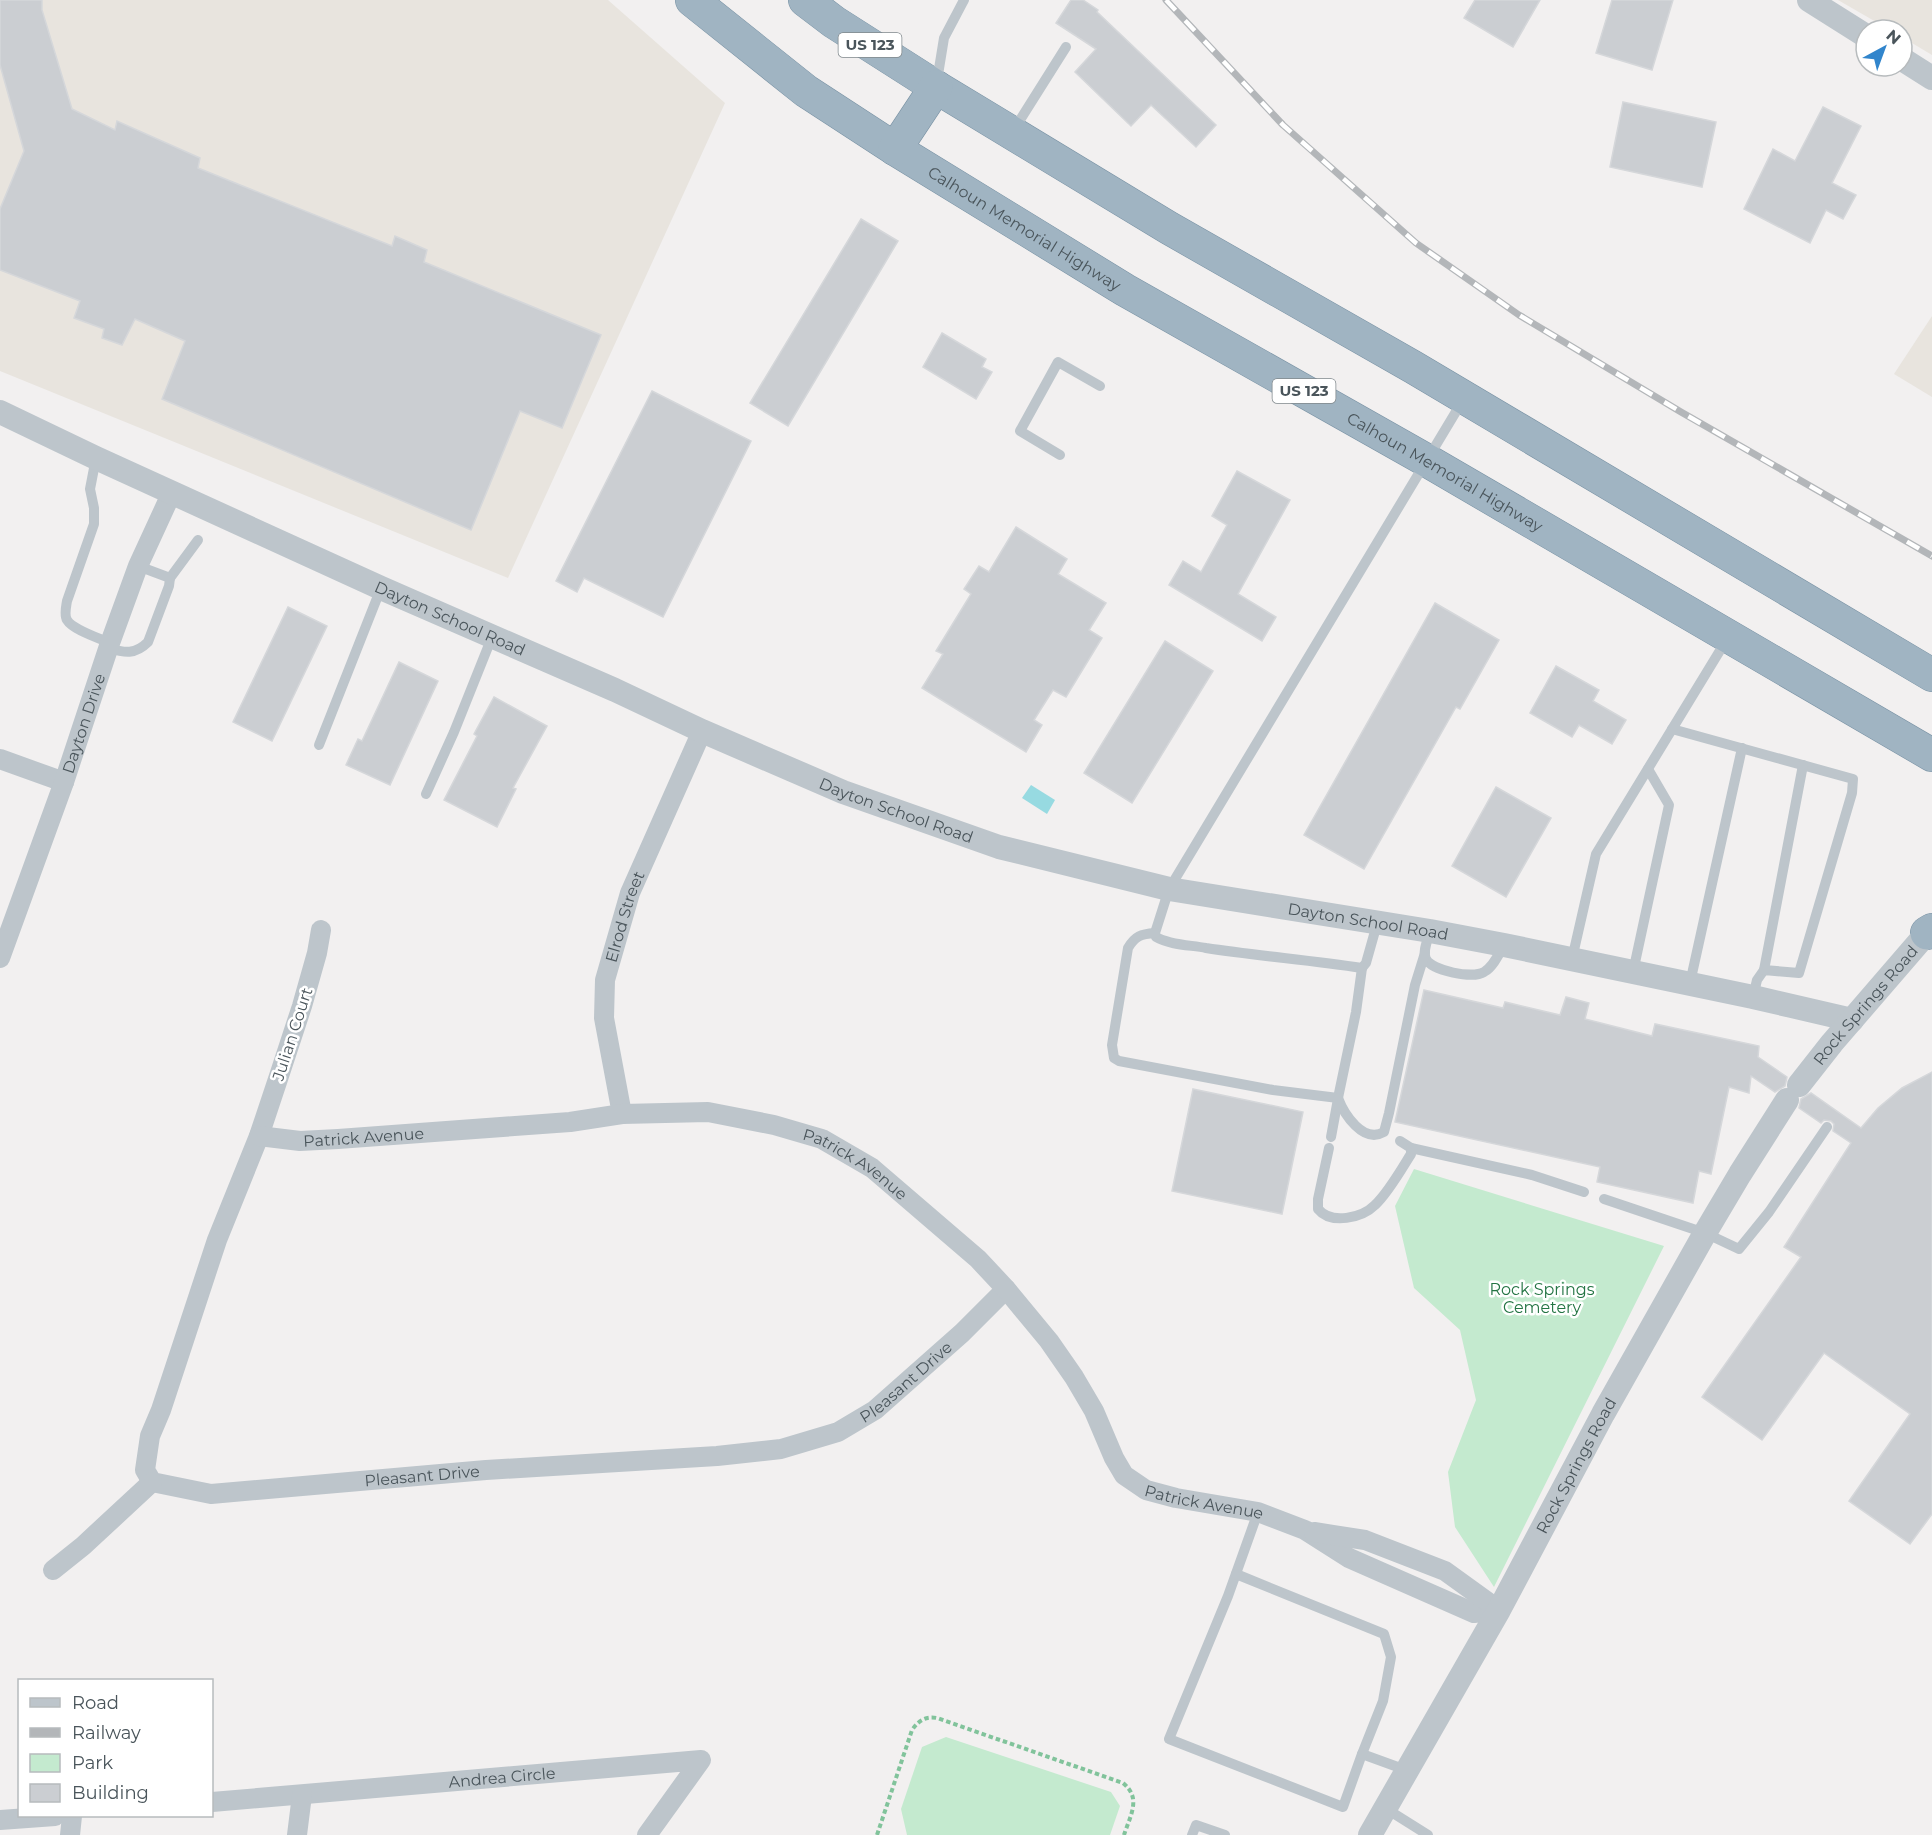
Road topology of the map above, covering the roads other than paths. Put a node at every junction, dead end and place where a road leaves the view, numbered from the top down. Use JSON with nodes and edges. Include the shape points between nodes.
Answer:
{"nodes":[{"id":1,"x":692,"y":0,"type":"edge"},
{"id":2,"x":805,"y":0,"type":"edge"},
{"id":3,"x":964,"y":0,"type":"edge"},
{"id":4,"x":1809,"y":0,"type":"edge"},
{"id":5,"x":1854,"y":28,"type":"edge"},
{"id":6,"x":1065,"y":47,"type":"dead end"},
{"id":7,"x":1914,"y":67,"type":"edge"},
{"id":8,"x":1932,"y":78,"type":"edge"},
{"id":9,"x":936,"y":87,"type":"junction"},
{"id":10,"x":1012,"y":133,"type":"junction"},
{"id":11,"x":895,"y":149,"type":"junction"},
{"id":12,"x":1100,"y":386,"type":"dead end"},
{"id":13,"x":1464,"y":397,"type":"junction"},
{"id":14,"x":0,"y":412,"type":"edge"},
{"id":15,"x":1060,"y":455,"type":"dead end"},
{"id":16,"x":96,"y":458,"type":"junction"},
{"id":17,"x":1426,"y":460,"type":"junction"},
{"id":18,"x":172,"y":492,"type":"junction"},
{"id":19,"x":198,"y":540,"type":"dead end"},
{"id":20,"x":138,"y":566,"type":"junction"},
{"id":21,"x":170,"y":578,"type":"junction"},
{"id":22,"x":381,"y":588,"type":"junction"},
{"id":23,"x":492,"y":637,"type":"junction"},
{"id":24,"x":1728,"y":637,"type":"junction"},
{"id":25,"x":109,"y":645,"type":"junction"},
{"id":26,"x":1932,"y":675,"type":"edge"},
{"id":27,"x":1672,"y":729,"type":"junction"},
{"id":28,"x":702,"y":731,"type":"junction"},
{"id":29,"x":319,"y":745,"type":"dead end"},
{"id":30,"x":1742,"y":748,"type":"junction"},
{"id":31,"x":1932,"y":755,"type":"edge"},
{"id":32,"x":0,"y":759,"type":"edge"},
{"id":33,"x":1803,"y":765,"type":"junction"},
{"id":34,"x":1648,"y":768,"type":"junction"},
{"id":35,"x":64,"y":782,"type":"junction"},
{"id":36,"x":426,"y":794,"type":"dead end"},
{"id":37,"x":1169,"y":889,"type":"junction"},
{"id":38,"x":1377,"y":924,"type":"junction"},
{"id":39,"x":321,"y":930,"type":"dead end"},
{"id":40,"x":1930,"y":930,"type":"edge"},
{"id":41,"x":1155,"y":933,"type":"junction"},
{"id":42,"x":1427,"y":942,"type":"junction"},
{"id":43,"x":1504,"y":945,"type":"junction"},
{"id":44,"x":0,"y":958,"type":"edge"},
{"id":45,"x":1572,"y":960,"type":"junction"},
{"id":46,"x":1362,"y":968,"type":"junction"},
{"id":47,"x":1764,"y":970,"type":"junction"},
{"id":48,"x":1633,"y":972,"type":"junction"},
{"id":49,"x":1690,"y":984,"type":"junction"},
{"id":50,"x":1753,"y":997,"type":"junction"},
{"id":51,"x":1852,"y":1020,"type":"junction"},
{"id":52,"x":1338,"y":1098,"type":"junction"},
{"id":53,"x":622,"y":1114,"type":"junction"},
{"id":54,"x":1827,"y":1126,"type":"dead end"},
{"id":55,"x":259,"y":1136,"type":"junction"},
{"id":56,"x":1392,"y":1136,"type":"junction"},
{"id":57,"x":1411,"y":1151,"type":"junction"},
{"id":58,"x":1584,"y":1191,"type":"dead end"},
{"id":59,"x":1604,"y":1198,"type":"dead end"},
{"id":60,"x":1705,"y":1233,"type":"junction"},
{"id":61,"x":1006,"y":1289,"type":"junction"},
{"id":62,"x":152,"y":1482,"type":"junction"},
{"id":63,"x":1258,"y":1512,"type":"junction"},
{"id":64,"x":1305,"y":1530,"type":"junction"},
{"id":65,"x":52,"y":1570,"type":"dead end"},
{"id":66,"x":1236,"y":1574,"type":"junction"},
{"id":67,"x":1499,"y":1610,"type":"junction"},
{"id":68,"x":1362,"y":1754,"type":"junction"},
{"id":69,"x":1406,"y":1770,"type":"junction"},
{"id":70,"x":302,"y":1794,"type":"junction"},
{"id":71,"x":213,"y":1802,"type":"edge"},
{"id":72,"x":1385,"y":1808,"type":"junction"},
{"id":73,"x":33,"y":1817,"type":"edge"},
{"id":74,"x":72,"y":1817,"type":"edge"},
{"id":75,"x":0,"y":1820,"type":"edge"},
{"id":76,"x":70,"y":1835,"type":"edge"},
{"id":77,"x":297,"y":1835,"type":"edge"},
{"id":78,"x":647,"y":1835,"type":"edge"},
{"id":79,"x":1192,"y":1835,"type":"edge"},
{"id":80,"x":1225,"y":1835,"type":"edge"},
{"id":81,"x":1370,"y":1835,"type":"edge"},
{"id":82,"x":1428,"y":1835,"type":"edge"}],
"edges":[{"from":1,"to":11,"type":"highway","name":"Calhoun Memorial Highway","number":"US 123","via":[[806,91]]},
{"from":2,"to":9,"type":"highway","number":"US 123"},
{"from":3,"to":9,"type":"lane","via":[[944,38]]},
{"from":4,"to":5,"type":"street"},
{"from":6,"to":10,"type":"lane"},
{"from":7,"to":8,"type":"street"},
{"from":9,"to":10,"type":"highway","number":"US 123"},
{"from":9,"to":11,"type":"highway"},
{"from":10,"to":13,"type":"highway","number":"US 123"},
{"from":11,"to":17,"type":"highway","name":"Calhoun Memorial Highway","number":"US 123","via":[[1125,290]]},
{"from":12,"to":15,"type":"lane","via":[[1058,362],[1020,431]]},
{"from":13,"to":17,"type":"lane"},
{"from":13,"to":26,"type":"highway","number":"US 123"},
{"from":14,"to":16,"type":"street","name":"Dayton School Road"},
{"from":16,"to":18,"type":"street","name":"Dayton School Road"},
{"from":16,"to":25,"type":"lane","via":[[90,489],[94,524],[66,612],[73,626]]},
{"from":17,"to":24,"type":"highway","name":"Calhoun Memorial Highway","number":"US 123"},
{"from":17,"to":37,"type":"lane"},
{"from":18,"to":20,"type":"street","name":"Dayton Drive"},
{"from":18,"to":22,"type":"street","name":"Dayton School Road"},
{"from":19,"to":21,"type":"lane"},
{"from":20,"to":21,"type":"lane"},
{"from":20,"to":25,"type":"street","name":"Dayton Drive"},
{"from":21,"to":25,"type":"lane","via":[[148,642],[133,653]]},
{"from":22,"to":23,"type":"street","name":"Dayton School Road"},
{"from":22,"to":29,"type":"lane"},
{"from":23,"to":28,"type":"street","name":"Dayton School Road"},
{"from":23,"to":36,"type":"lane"},
{"from":24,"to":27,"type":"lane"},
{"from":24,"to":31,"type":"highway","name":"Calhoun Memorial Highway","number":"US 123"},
{"from":25,"to":35,"type":"street","name":"Dayton Drive"},
{"from":27,"to":30,"type":"lane"},
{"from":27,"to":34,"type":"lane"},
{"from":28,"to":37,"type":"street","name":"Dayton School Road","via":[[843,792],[989,843]]},
{"from":28,"to":53,"type":"street","name":"Elrod Street","via":[[630,893],[605,980],[604,1018]]},
{"from":30,"to":33,"type":"lane"},
{"from":30,"to":49,"type":"lane"},
{"from":32,"to":35,"type":"street"},
{"from":33,"to":47,"type":"lane"},
{"from":33,"to":47,"type":"lane","via":[[1853,779],[1852,793],[1799,973]]},
{"from":34,"to":45,"type":"lane","via":[[1596,854]]},
{"from":34,"to":48,"type":"lane","via":[[1669,805]]},
{"from":35,"to":44,"type":"street","name":"Dayton Drive"},
{"from":37,"to":38,"type":"street","name":"Dayton School Road"},
{"from":37,"to":41,"type":"lane"},
{"from":38,"to":42,"type":"street","name":"Dayton School Road"},
{"from":38,"to":46,"type":"lane"},
{"from":39,"to":55,"type":"street","name":"Julian Court","via":[[302,1006]]},
{"from":40,"to":51,"type":"street","name":"Rock Springs Road"},
{"from":41,"to":46,"type":"lane","via":[[1160,939],[1181,944]]},
{"from":41,"to":52,"type":"lane","via":[[1141,934],[1128,948],[1112,1045],[1114,1058],[1273,1090]]},
{"from":42,"to":43,"type":"street","name":"Dayton School Road"},
{"from":42,"to":43,"type":"lane","via":[[1429,963],[1445,971],[1477,974],[1488,968]]},
{"from":42,"to":56,"type":"lane","via":[[1389,1113]]},
{"from":43,"to":45,"type":"street","name":"Dayton School Road"},
{"from":45,"to":48,"type":"street","name":"Dayton School Road"},
{"from":46,"to":52,"type":"lane"},
{"from":47,"to":50,"type":"lane"},
{"from":48,"to":49,"type":"street","name":"Dayton School Road"},
{"from":49,"to":50,"type":"street","name":"Dayton School Road"},
{"from":50,"to":51,"type":"street","name":"Dayton School Road"},
{"from":51,"to":60,"type":"street","name":"Rock Springs Road","via":[[1793,1093]]},
{"from":52,"to":56,"type":"lane","via":[[1353,1124],[1376,1135]]},
{"from":52,"to":57,"type":"lane","via":[[1318,1199],[1318,1209],[1327,1216],[1336,1219],[1375,1206]]},
{"from":53,"to":55,"type":"street","name":"Patrick Avenue","via":[[570,1122],[338,1139],[300,1141]]},
{"from":53,"to":61,"type":"street","name":"Patrick Avenue","via":[[708,1112],[822,1139],[872,1168],[962,1245]]},
{"from":54,"to":60,"type":"lane","via":[[1739,1249]]},
{"from":55,"to":62,"type":"street","via":[[217,1240],[150,1436],[145,1470]]},
{"from":56,"to":57,"type":"lane"},
{"from":57,"to":58,"type":"lane","via":[[1532,1175]]},
{"from":59,"to":60,"type":"lane"},
{"from":60,"to":67,"type":"street","name":"Rock Springs Road","via":[[1603,1413]]},
{"from":61,"to":62,"type":"street","name":"Pleasant Drive","via":[[875,1410],[838,1432],[781,1449],[211,1494]]},
{"from":61,"to":63,"type":"street","name":"Patrick Avenue","via":[[1074,1377],[1095,1411],[1124,1475],[1146,1490]]},
{"from":62,"to":65,"type":"street"},
{"from":63,"to":64,"type":"street","name":"Patrick Avenue"},
{"from":63,"to":66,"type":"lane"},
{"from":64,"to":67,"type":"street","name":"Patrick Avenue","via":[[1365,1540],[1445,1571]]},
{"from":64,"to":67,"type":"street","name":"Patrick Avenue","via":[[1349,1558],[1474,1613]]},
{"from":66,"to":68,"type":"lane","via":[[1384,1634],[1391,1657],[1383,1701]]},
{"from":66,"to":68,"type":"lane","via":[[1169,1739],[1343,1807]]},
{"from":67,"to":69,"type":"street","name":"Rock Springs Road"},
{"from":68,"to":69,"type":"lane"},
{"from":69,"to":72,"type":"street","name":"Rock Springs Road"},
{"from":70,"to":71,"type":"street","name":"Andrea Circle"},
{"from":70,"to":77,"type":"street"},
{"from":70,"to":78,"type":"street","name":"Andrea Circle","via":[[701,1760]]},
{"from":72,"to":81,"type":"street","name":"Rock Springs Road"},
{"from":72,"to":82,"type":"lane"},
{"from":73,"to":75,"type":"street"},
{"from":74,"to":76,"type":"street"},
{"from":79,"to":80,"type":"lane","via":[[1196,1825]]}]}
